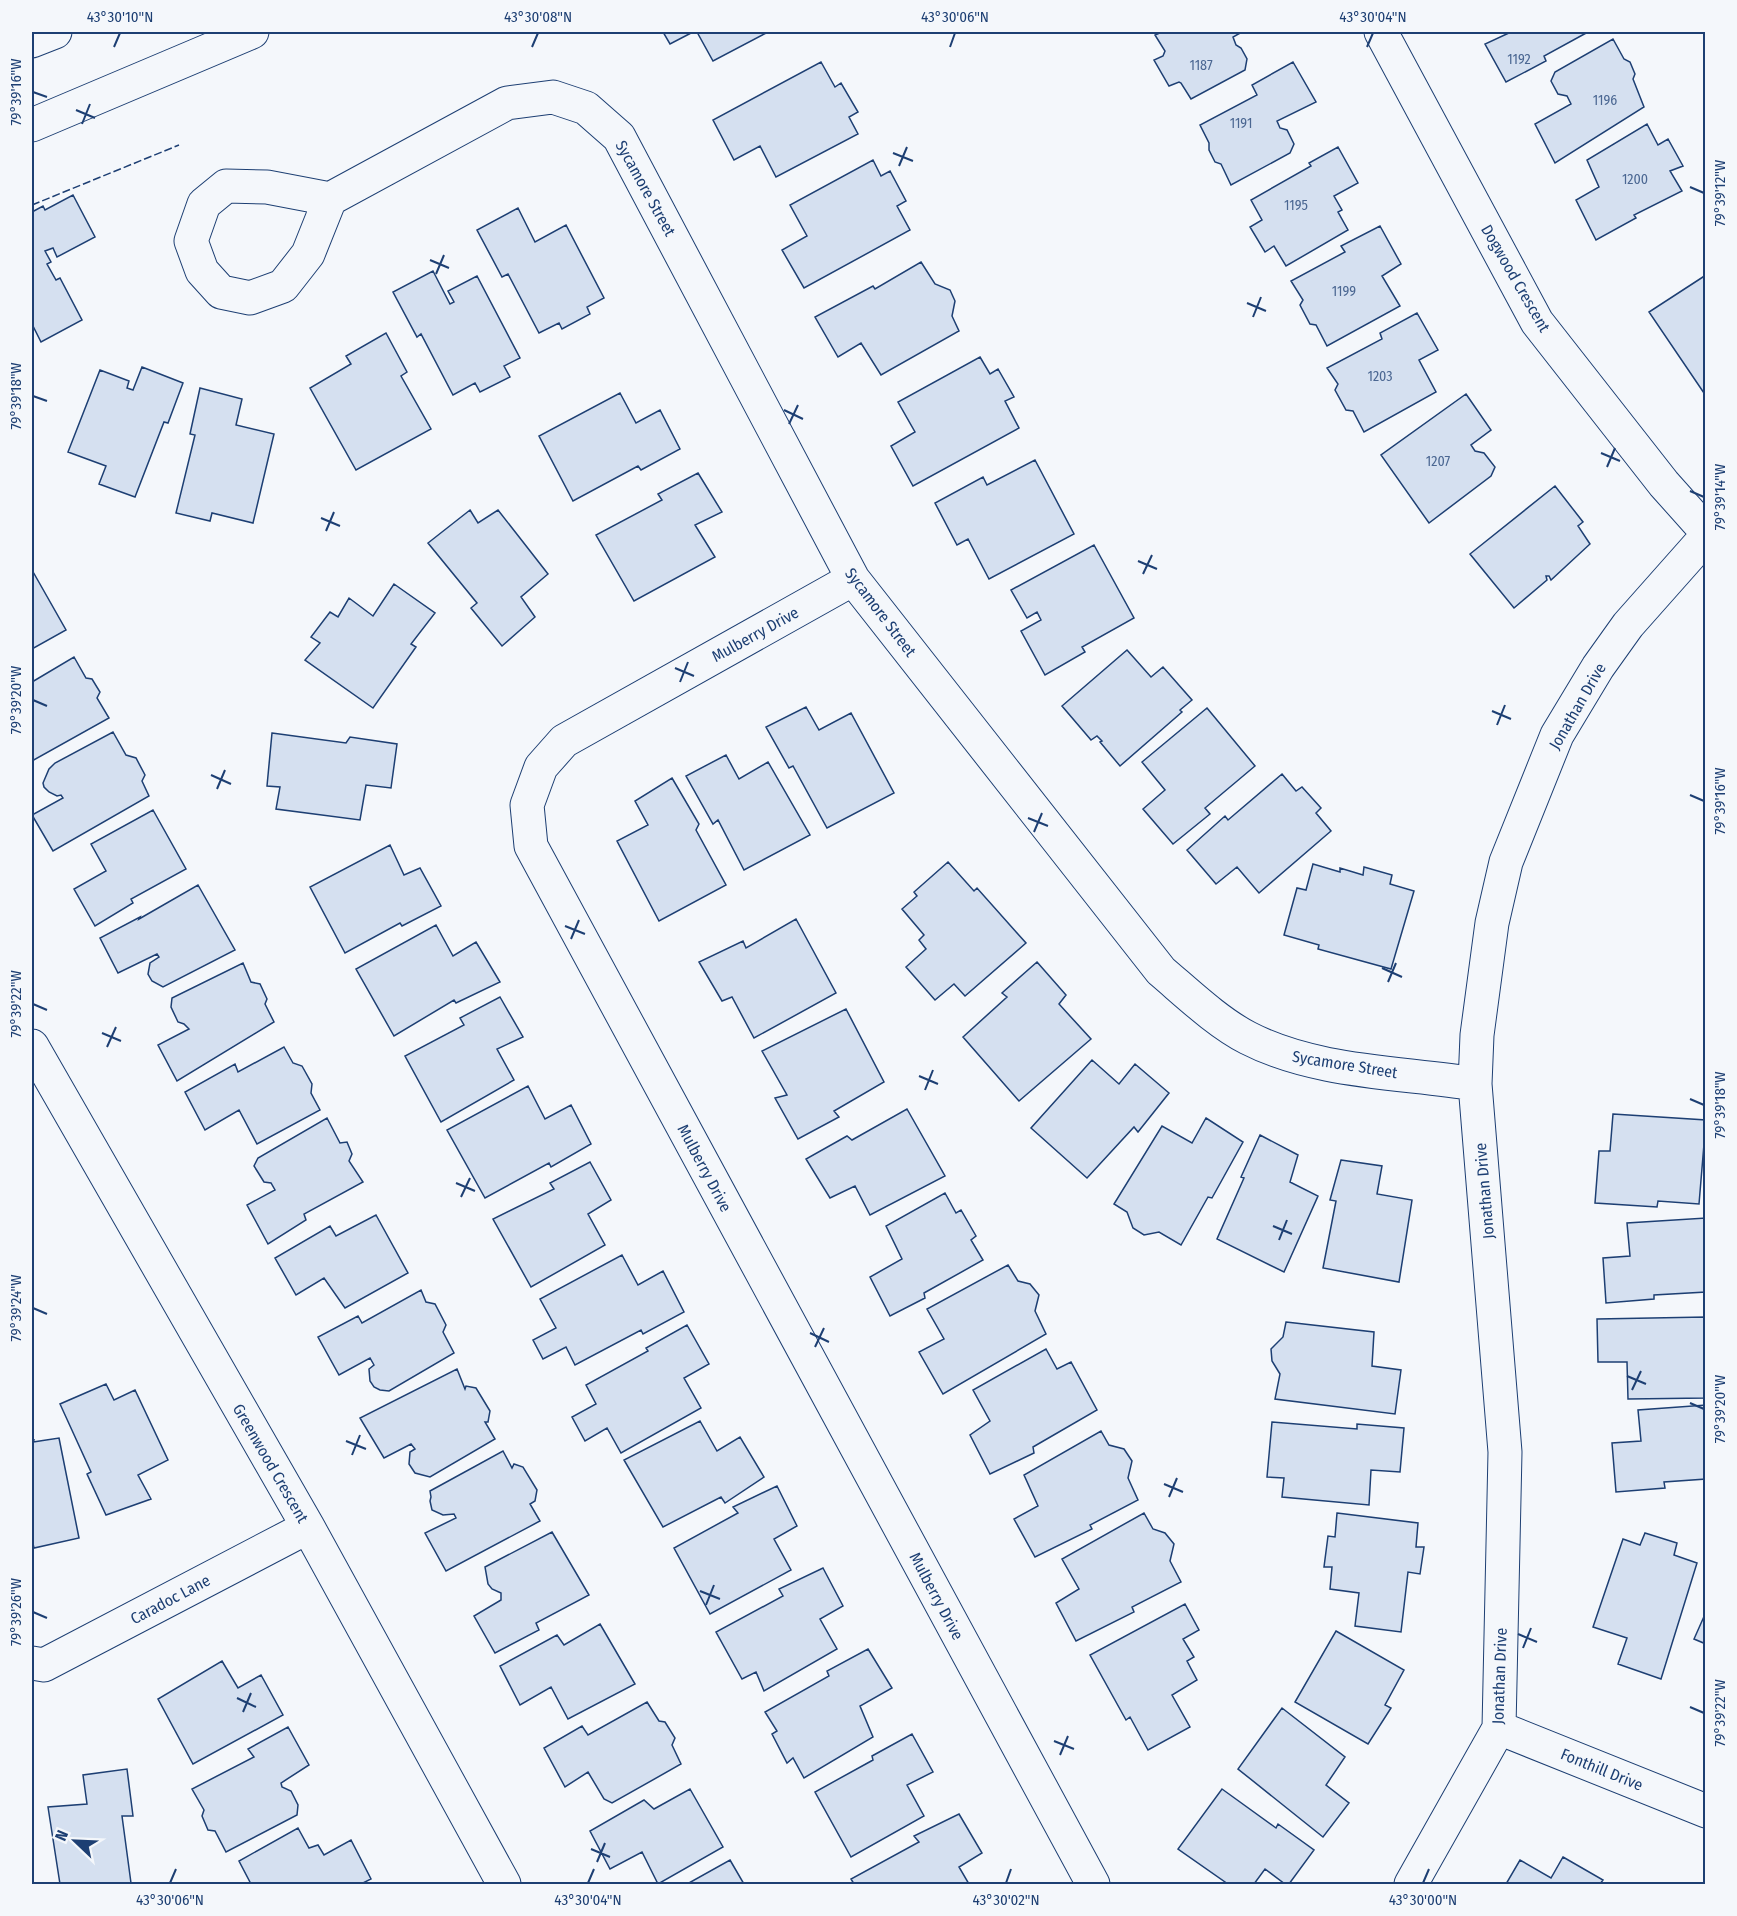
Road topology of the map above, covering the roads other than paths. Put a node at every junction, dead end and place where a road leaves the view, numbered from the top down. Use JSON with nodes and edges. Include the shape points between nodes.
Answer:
{"nodes":[{"id":1,"x":55,"y":32,"type":"edge"},
{"id":2,"x":252,"y":32,"type":"edge"},
{"id":3,"x":1381,"y":32,"type":"edge"},
{"id":4,"x":32,"y":41,"type":"edge"},
{"id":5,"x":32,"y":125,"type":"edge"},
{"id":6,"x":330,"y":199,"type":"dead end"},
{"id":7,"x":1706,"y":531,"type":"edge"},
{"id":8,"x":1706,"y":537,"type":"edge"},
{"id":9,"x":854,"y":579,"type":"junction"},
{"id":10,"x":32,"y":1046,"type":"edge"},
{"id":11,"x":1475,"y":1084,"type":"junction"},
{"id":12,"x":308,"y":1527,"type":"junction"},
{"id":13,"x":32,"y":1663,"type":"edge"},
{"id":14,"x":1499,"y":1728,"type":"junction"},
{"id":15,"x":1706,"y":1811,"type":"edge"},
{"id":16,"x":504,"y":1884,"type":"edge"},
{"id":17,"x":1093,"y":1884,"type":"edge"},
{"id":18,"x":1411,"y":1884,"type":"edge"}],
"edges":[{"from":1,"to":4,"type":"street"},
{"from":2,"to":5,"type":"street"},
{"from":3,"to":7,"type":"street","name":"Dogwood Crescent","via":[[1537,322],[1664,484]]},
{"from":6,"to":9,"type":"street","name":"Sycamore Street","via":[[507,103],[553,97],[586,108],[619,137]]},
{"from":8,"to":11,"type":"street","name":"Jonathan Drive","via":[[1628,625],[1557,735],[1506,862],[1491,923]]},
{"from":9,"to":11,"type":"street","name":"Sycamore Street","via":[[1161,971],[1202,1006],[1246,1037],[1285,1054],[1328,1065]]},
{"from":9,"to":17,"type":"street","name":"Mulberry Drive","via":[[564,741],[541,767],[527,804],[531,846]]},
{"from":10,"to":12,"type":"street","name":"Greenwood Crescent"},
{"from":11,"to":14,"type":"street","name":"Jonathan Drive","via":[[1505,1452]]},
{"from":12,"to":13,"type":"street","name":"Caradoc Lane","via":[[44,1665]]},
{"from":12,"to":16,"type":"street","name":"Greenwood Crescent"},
{"from":14,"to":15,"type":"street","name":"Fonthill Drive"},
{"from":14,"to":18,"type":"street","name":"Jonathan Drive"}]}
